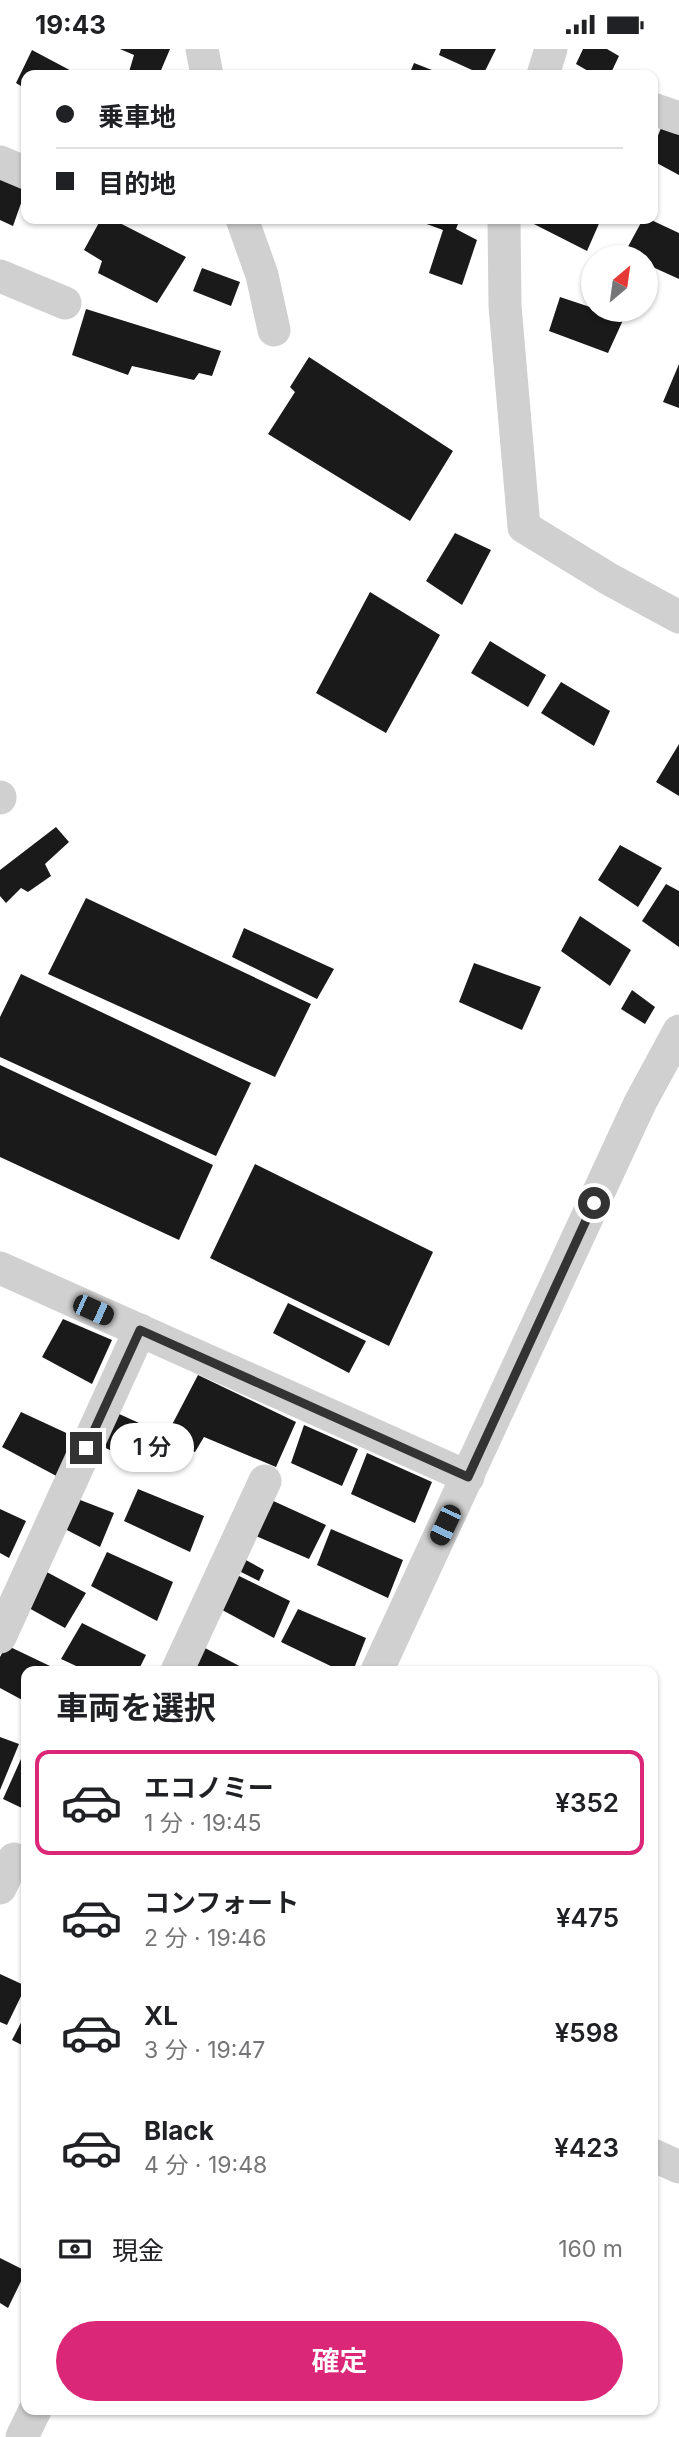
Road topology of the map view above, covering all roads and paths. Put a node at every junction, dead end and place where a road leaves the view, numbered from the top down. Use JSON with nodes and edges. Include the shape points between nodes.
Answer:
{"nodes":[{"id":1,"x":202,"y":49,"type":"edge"},
{"id":2,"x":206,"y":70,"type":"edge"},
{"id":3,"x":658,"y":111,"type":"edge"},
{"id":4,"x":679,"y":118,"type":"edge"},
{"id":5,"x":0,"y":162,"type":"edge"},
{"id":6,"x":21,"y":171,"type":"edge"},
{"id":7,"x":244,"y":224,"type":"edge"},
{"id":8,"x":504,"y":224,"type":"edge"},
{"id":9,"x":0,"y":275,"type":"edge"},
{"id":10,"x":65,"y":303,"type":"dead end"},
{"id":11,"x":274,"y":330,"type":"dead end"},
{"id":12,"x":679,"y":617,"type":"edge"},
{"id":13,"x":679,"y":1031,"type":"edge"},
{"id":14,"x":0,"y":1268,"type":"edge"},
{"id":15,"x":140,"y":1330,"type":"junction"},
{"id":16,"x":468,"y":1477,"type":"junction"},
{"id":17,"x":265,"y":1481,"type":"dead end"},
{"id":18,"x":0,"y":1637,"type":"edge"},
{"id":19,"x":179,"y":1666,"type":"edge"},
{"id":20,"x":379,"y":1666,"type":"edge"},
{"id":21,"x":658,"y":2157,"type":"edge"},
{"id":22,"x":679,"y":2167,"type":"edge"},
{"id":23,"x":33,"y":2415,"type":"edge"},
{"id":24,"x":22,"y":2437,"type":"edge"}],
"edges":[{"from":1,"to":2,"type":"street"},
{"from":3,"to":4,"type":"street"},
{"from":5,"to":6,"type":"street"},
{"from":7,"to":11,"type":"street","via":[[262,275]]},
{"from":8,"to":12,"type":"street","via":[[505,306],[524,527]]},
{"from":9,"to":10,"type":"street"},
{"from":13,"to":16,"type":"street","via":[[640,1103]]},
{"from":14,"to":15,"type":"street"},
{"from":15,"to":16,"type":"street"},
{"from":15,"to":18,"type":"street"},
{"from":16,"to":20,"type":"street"},
{"from":17,"to":19,"type":"street"},
{"from":21,"to":22,"type":"street"},
{"from":23,"to":24,"type":"street"}]}
